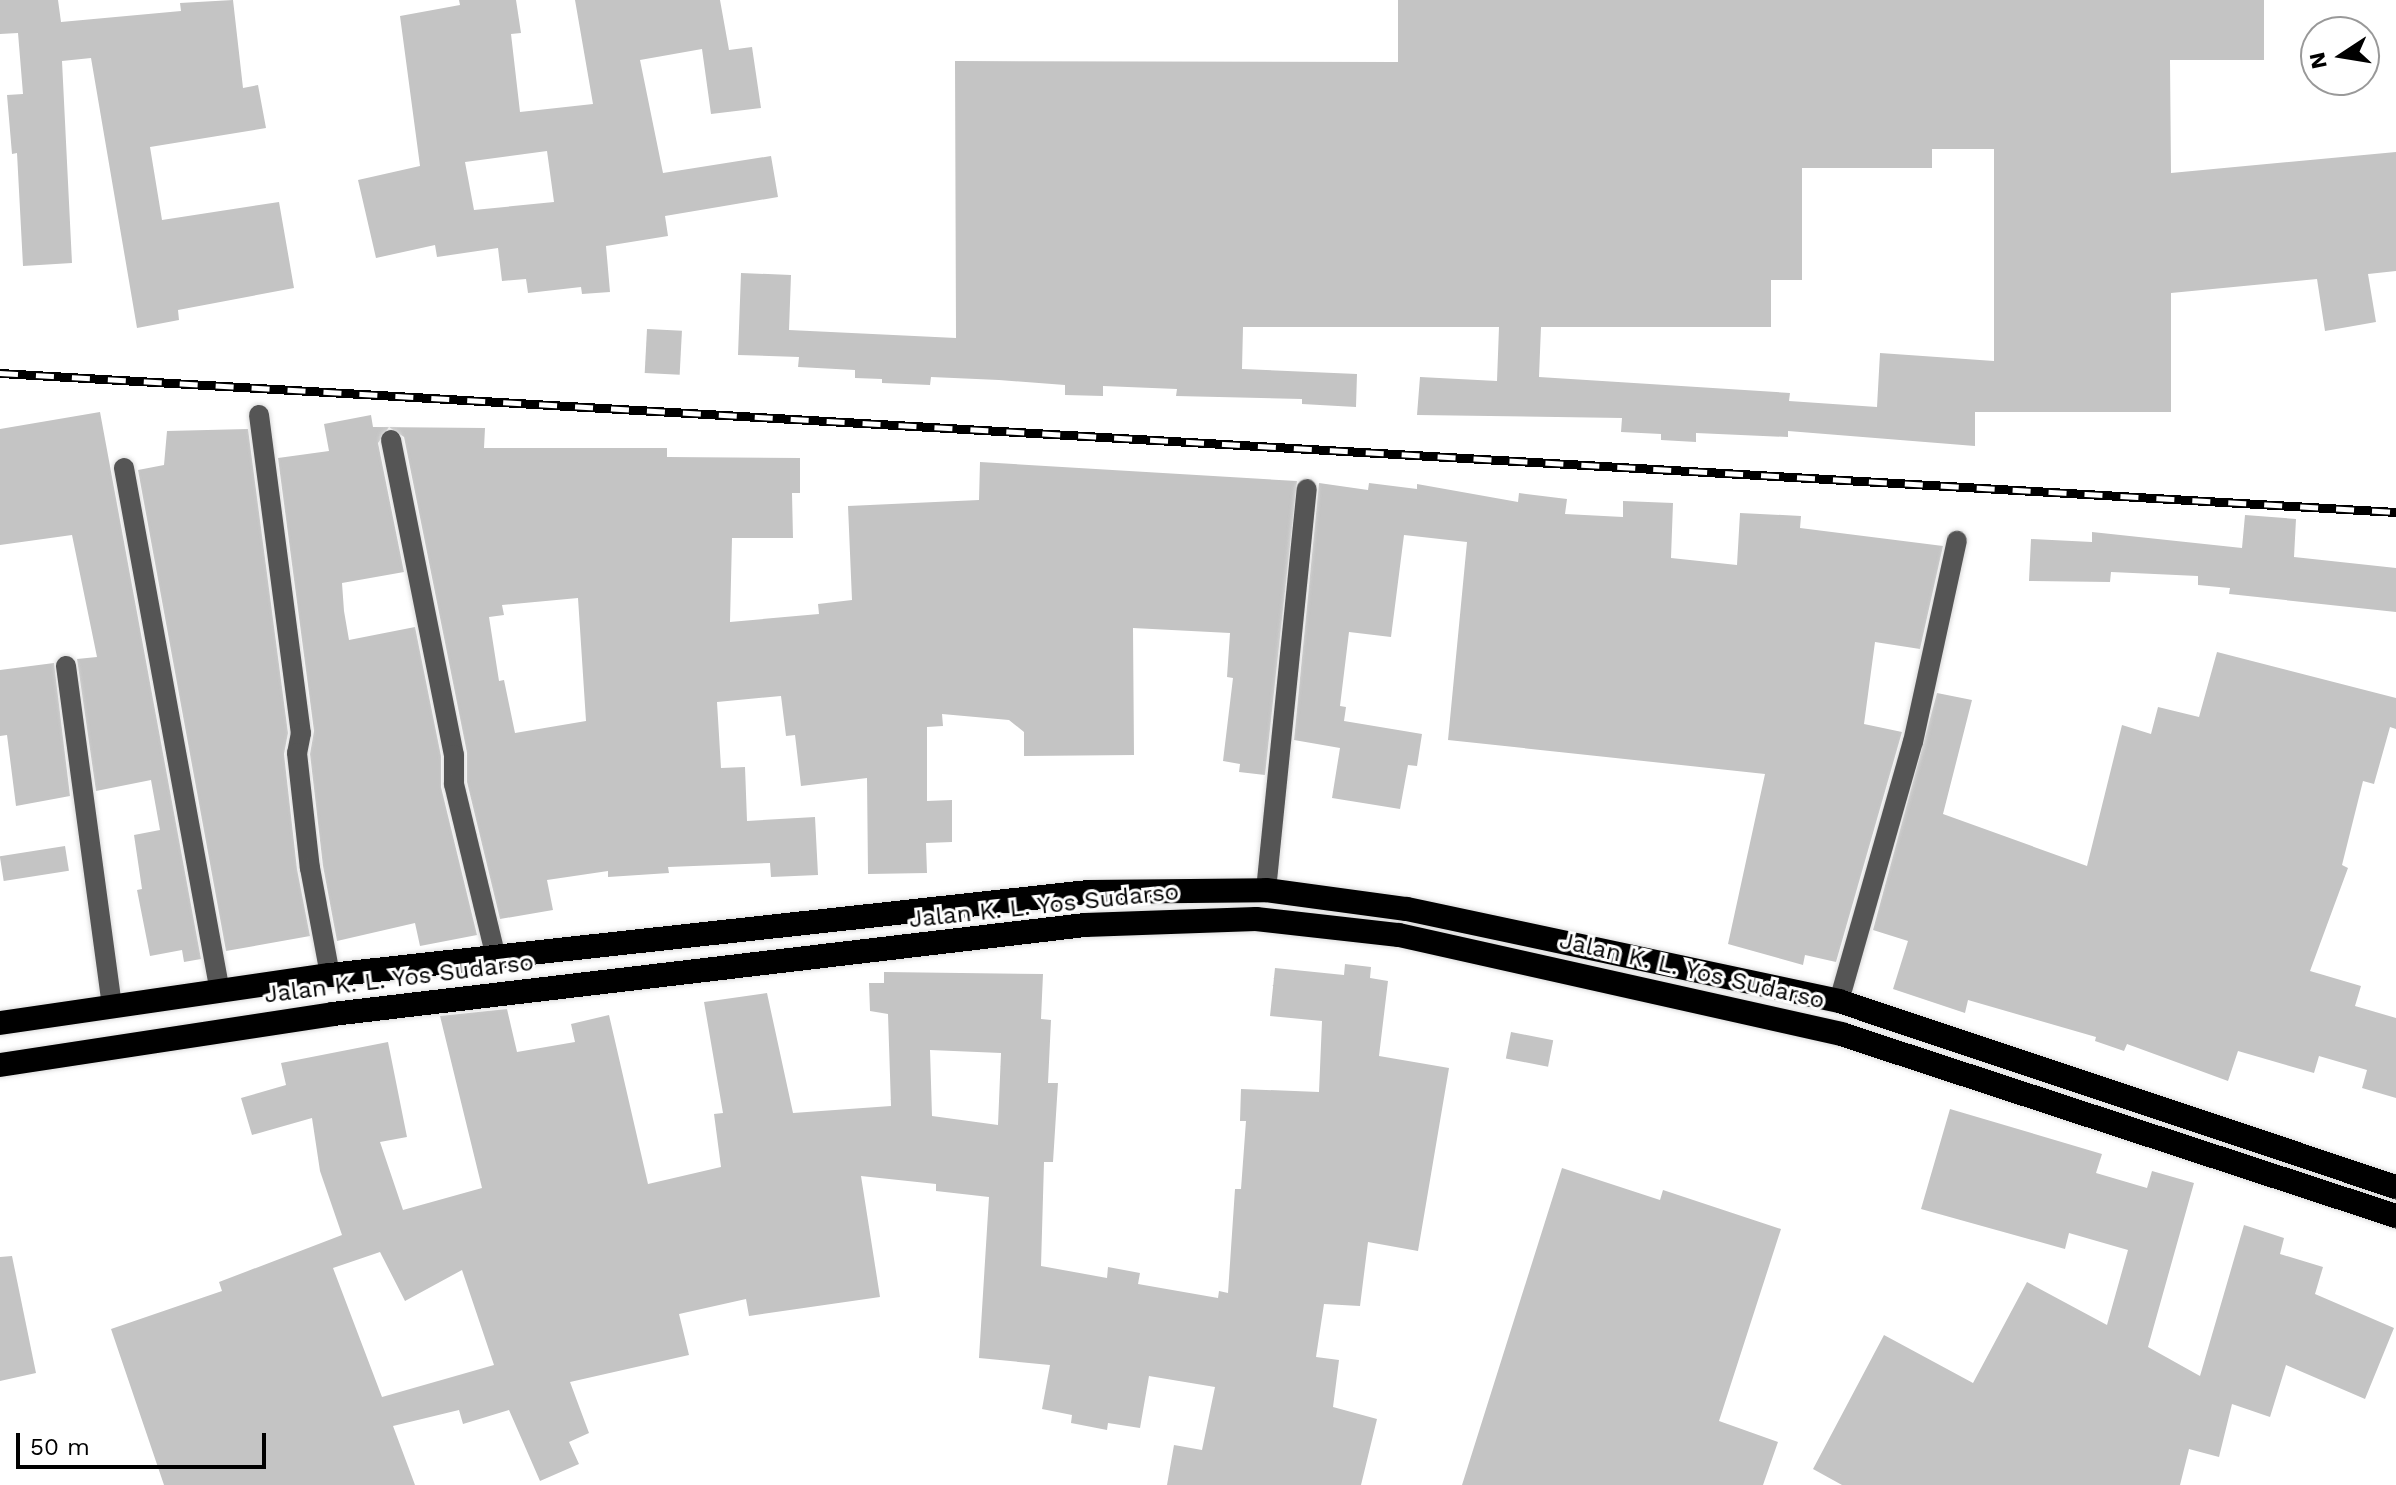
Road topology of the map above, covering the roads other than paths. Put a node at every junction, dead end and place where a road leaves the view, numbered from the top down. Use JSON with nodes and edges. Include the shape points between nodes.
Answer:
{"nodes":[{"id":1,"x":259,"y":415,"type":"dead end"},
{"id":2,"x":391,"y":440,"type":"dead end"},
{"id":3,"x":124,"y":468,"type":"dead end"},
{"id":4,"x":1307,"y":489,"type":"dead end"},
{"id":5,"x":1957,"y":541,"type":"dead end"},
{"id":6,"x":66,"y":666,"type":"dead end"},
{"id":7,"x":1266,"y":890,"type":"junction"},
{"id":8,"x":496,"y":957,"type":"junction"},
{"id":9,"x":330,"y":975,"type":"junction"},
{"id":10,"x":220,"y":992,"type":"junction"},
{"id":11,"x":1839,"y":1001,"type":"junction"},
{"id":12,"x":112,"y":1008,"type":"junction"},
{"id":13,"x":0,"y":1023,"type":"edge"},
{"id":14,"x":0,"y":1065,"type":"edge"},
{"id":15,"x":2396,"y":1187,"type":"edge"},
{"id":16,"x":2396,"y":1216,"type":"edge"}],
"edges":[{"from":1,"to":9,"type":"street","via":[[301,733],[297,753],[310,868]]},
{"from":2,"to":8,"type":"street","via":[[454,755],[454,784]]},
{"from":3,"to":10,"type":"street"},
{"from":4,"to":7,"type":"street"},
{"from":5,"to":11,"type":"street","via":[[1913,742]]},
{"from":6,"to":12,"type":"street"},
{"from":7,"to":8,"type":"highway","name":"Jalan K. L. Yos Sudarso","via":[[1088,892]]},
{"from":7,"to":11,"type":"highway","name":"Jalan K. L. Yos Sudarso","via":[[1407,909]]},
{"from":8,"to":9,"type":"highway","name":"Jalan K. L. Yos Sudarso"},
{"from":9,"to":10,"type":"highway","name":"Jalan K. L. Yos Sudarso"},
{"from":10,"to":12,"type":"highway","name":"Jalan K. L. Yos Sudarso"},
{"from":11,"to":15,"type":"highway","name":"Jalan K. L. Yos Sudarso"},
{"from":12,"to":13,"type":"highway","name":"Jalan K. L. Yos Sudarso"},
{"from":14,"to":16,"type":"highway","name":"Jalan K. L. Yos Sudarso","via":[[333,1014],[1085,925],[1256,919],[1399,935],[1841,1034]]}]}
